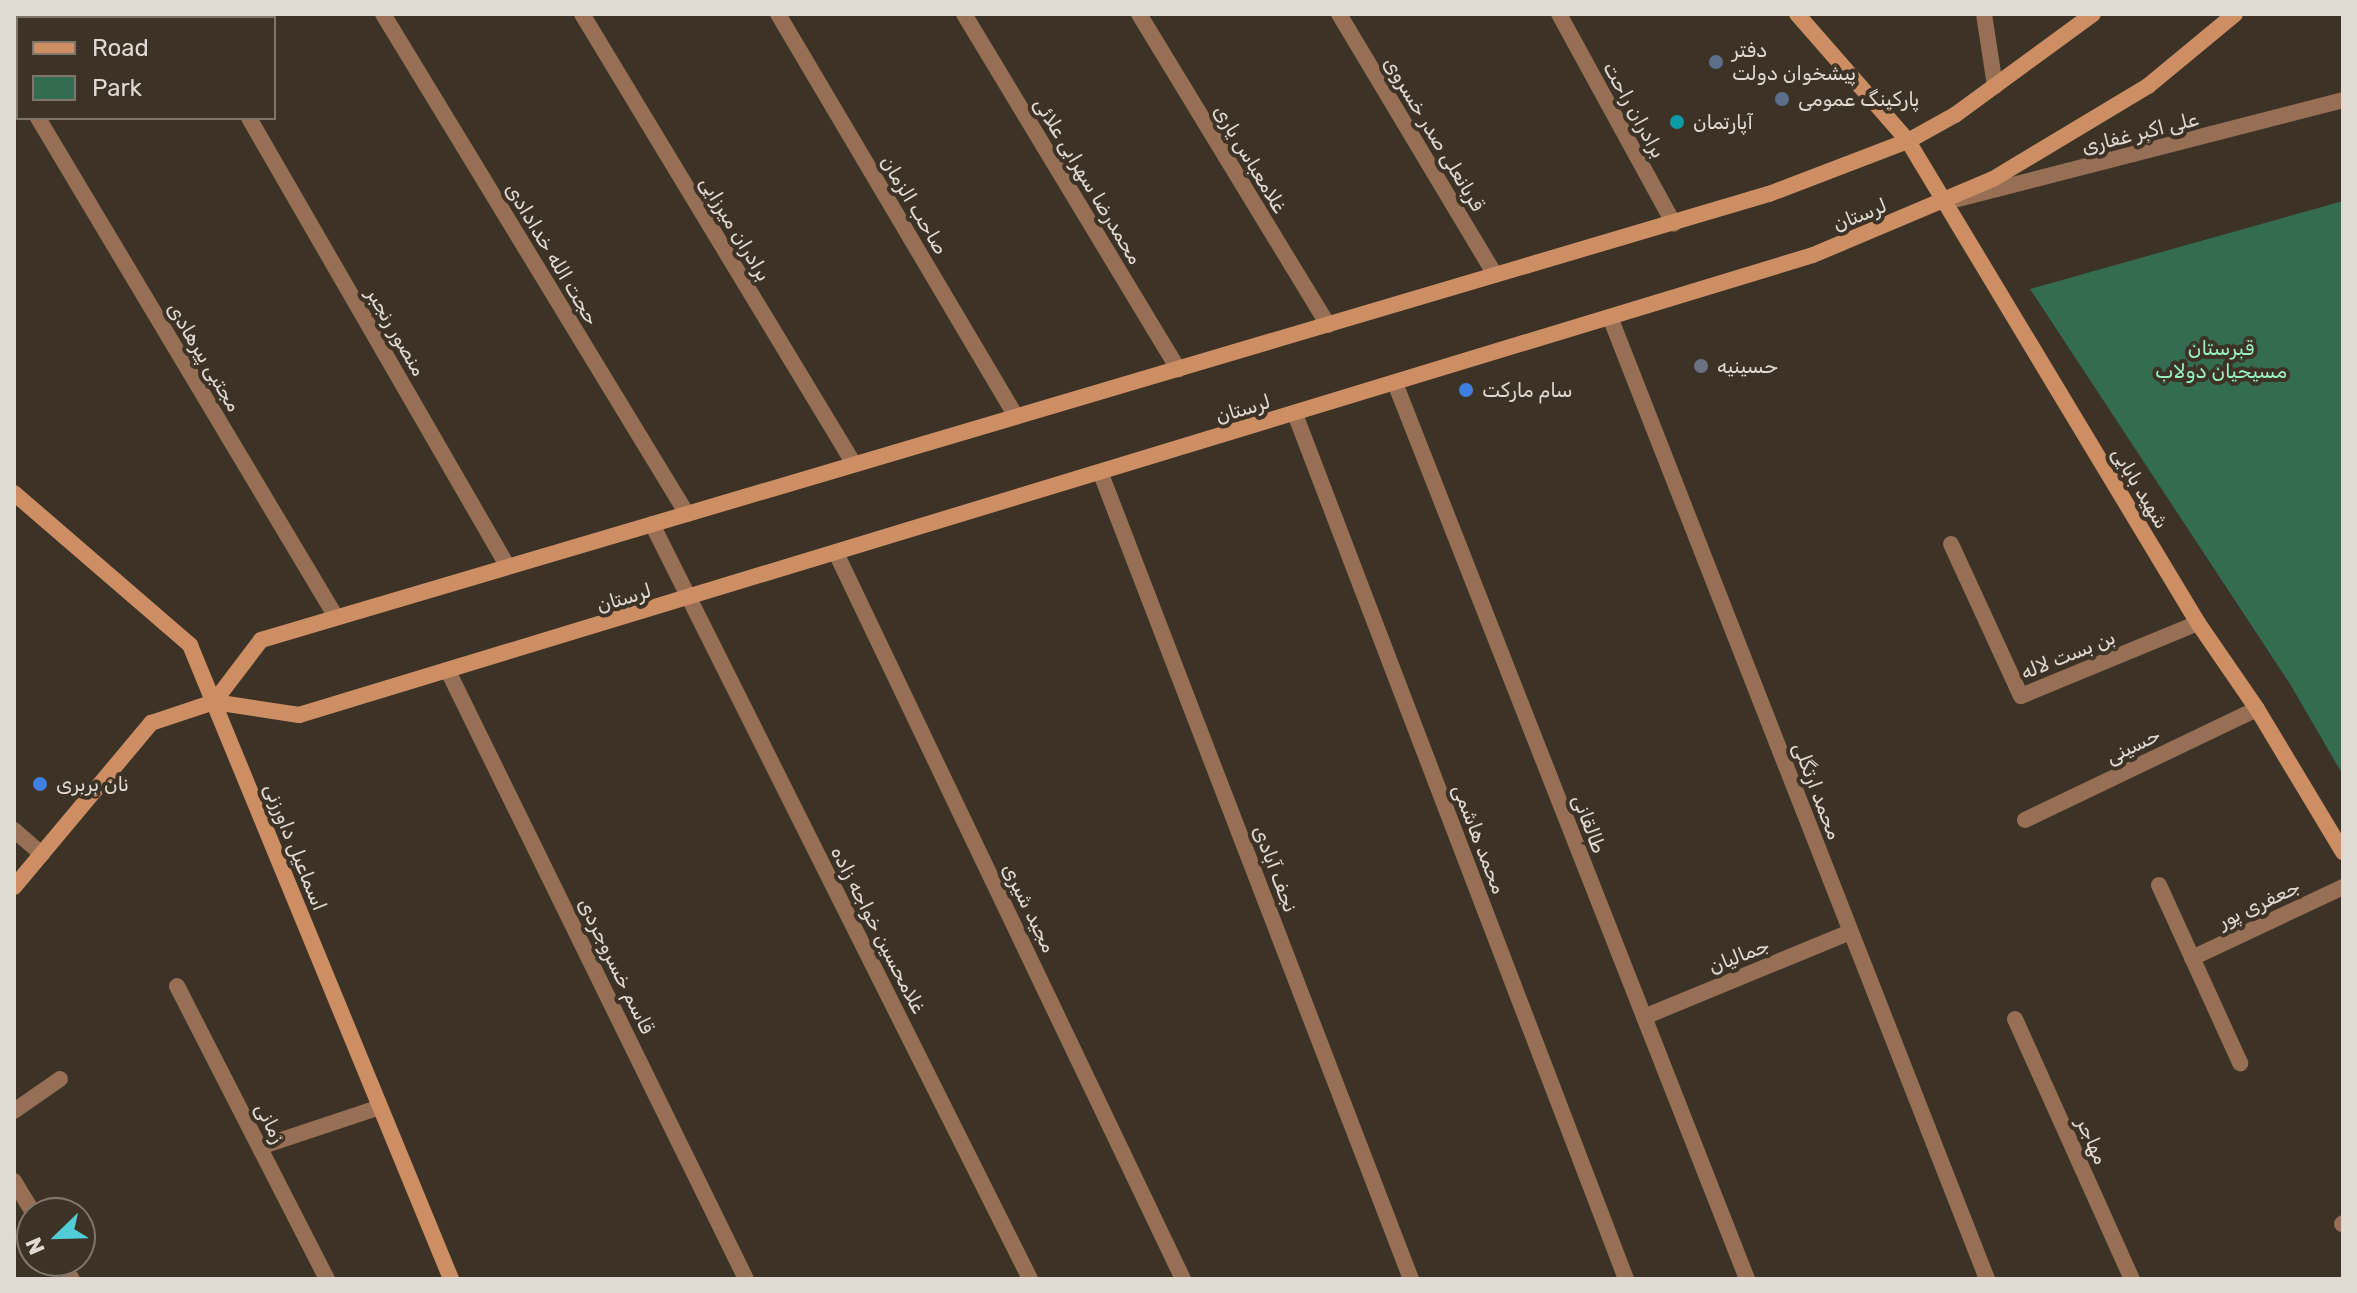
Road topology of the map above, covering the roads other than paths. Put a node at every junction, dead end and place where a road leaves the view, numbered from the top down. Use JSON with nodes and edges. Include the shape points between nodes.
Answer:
{"nodes":[{"id":1,"x":383,"y":14,"type":"edge"},
{"id":2,"x":582,"y":14,"type":"edge"},
{"id":3,"x":778,"y":14,"type":"edge"},
{"id":4,"x":964,"y":14,"type":"edge"},
{"id":5,"x":1139,"y":14,"type":"edge"},
{"id":6,"x":1339,"y":14,"type":"edge"},
{"id":7,"x":1559,"y":14,"type":"edge"},
{"id":8,"x":1797,"y":14,"type":"edge"},
{"id":9,"x":1984,"y":14,"type":"edge"},
{"id":10,"x":2093,"y":14,"type":"edge"},
{"id":11,"x":2235,"y":14,"type":"edge"},
{"id":12,"x":1995,"y":86,"type":"junction"},
{"id":13,"x":2343,"y":100,"type":"edge"},
{"id":14,"x":39,"y":120,"type":"edge"},
{"id":15,"x":250,"y":120,"type":"edge"},
{"id":16,"x":1908,"y":141,"type":"junction"},
{"id":17,"x":1945,"y":202,"type":"junction"},
{"id":18,"x":1674,"y":224,"type":"junction"},
{"id":19,"x":1495,"y":275,"type":"junction"},
{"id":20,"x":1610,"y":317,"type":"junction"},
{"id":21,"x":1328,"y":325,"type":"junction"},
{"id":22,"x":1178,"y":369,"type":"junction"},
{"id":23,"x":1395,"y":383,"type":"junction"},
{"id":24,"x":1295,"y":414,"type":"junction"},
{"id":25,"x":1016,"y":417,"type":"junction"},
{"id":26,"x":854,"y":464,"type":"junction"},
{"id":27,"x":1101,"y":474,"type":"junction"},
{"id":28,"x":14,"y":493,"type":"edge"},
{"id":29,"x":687,"y":514,"type":"junction"},
{"id":30,"x":652,"y":524,"type":"junction"},
{"id":31,"x":1951,"y":544,"type":"dead end"},
{"id":32,"x":837,"y":555,"type":"junction"},
{"id":33,"x":508,"y":567,"type":"junction"},
{"id":34,"x":690,"y":599,"type":"junction"},
{"id":35,"x":336,"y":617,"type":"junction"},
{"id":36,"x":2198,"y":623,"type":"junction"},
{"id":37,"x":448,"y":671,"type":"junction"},
{"id":38,"x":214,"y":702,"type":"junction"},
{"id":39,"x":2257,"y":709,"type":"junction"},
{"id":40,"x":2025,"y":820,"type":"dead end"},
{"id":41,"x":14,"y":830,"type":"edge"},
{"id":42,"x":2343,"y":852,"type":"edge"},
{"id":43,"x":42,"y":854,"type":"junction"},
{"id":44,"x":2159,"y":885,"type":"dead end"},
{"id":45,"x":14,"y":887,"type":"edge"},
{"id":46,"x":2343,"y":887,"type":"edge"},
{"id":47,"x":1850,"y":932,"type":"junction"},
{"id":48,"x":2192,"y":958,"type":"junction"},
{"id":49,"x":177,"y":986,"type":"dead end"},
{"id":50,"x":1644,"y":1017,"type":"junction"},
{"id":51,"x":2015,"y":1019,"type":"dead end"},
{"id":52,"x":2240,"y":1063,"type":"dead end"},
{"id":53,"x":60,"y":1079,"type":"dead end"},
{"id":54,"x":380,"y":1107,"type":"junction"},
{"id":55,"x":14,"y":1111,"type":"edge"},
{"id":56,"x":260,"y":1147,"type":"junction"},
{"id":57,"x":327,"y":1279,"type":"edge"},
{"id":58,"x":451,"y":1279,"type":"edge"},
{"id":59,"x":746,"y":1279,"type":"edge"},
{"id":60,"x":1030,"y":1279,"type":"edge"},
{"id":61,"x":1183,"y":1279,"type":"edge"},
{"id":62,"x":1411,"y":1279,"type":"edge"},
{"id":63,"x":1626,"y":1279,"type":"edge"},
{"id":64,"x":1747,"y":1279,"type":"edge"},
{"id":65,"x":1987,"y":1279,"type":"edge"},
{"id":66,"x":2132,"y":1279,"type":"edge"}],
"edges":[{"from":1,"to":29,"type":"street","name":"حجت الله خدادادی"},
{"from":2,"to":26,"type":"street","name":"برادران میرزایی"},
{"from":3,"to":25,"type":"street","name":"صاحب الزمان"},
{"from":4,"to":22,"type":"street","name":"محمدرضا سهرابی علائی"},
{"from":5,"to":21,"type":"street","name":"غلامعباس یاری"},
{"from":6,"to":19,"type":"street","name":"قربانعلی صدر خسروی"},
{"from":7,"to":18,"type":"street","name":"برادران راحت"},
{"from":8,"to":16,"type":"street","name":"شهید بابایی"},
{"from":9,"to":12,"type":"street"},
{"from":10,"to":12,"type":"street"},
{"from":11,"to":17,"type":"street","name":"لرستان","via":[[2148,86]]},
{"from":12,"to":16,"type":"street"},
{"from":13,"to":17,"type":"street","name":"علی اکبر غفاری"},
{"from":14,"to":35,"type":"street","name":"مجتبی پیرهادی"},
{"from":15,"to":33,"type":"street","name":"منصور رنجبر"},
{"from":16,"to":17,"type":"street","name":"شهید بابایی"},
{"from":16,"to":18,"type":"street"},
{"from":17,"to":20,"type":"street","name":"لرستان","via":[[1813,255]]},
{"from":17,"to":36,"type":"street","name":"شهید بابایی"},
{"from":18,"to":19,"type":"street"},
{"from":19,"to":21,"type":"street"},
{"from":20,"to":23,"type":"street","name":"لرستان"},
{"from":20,"to":47,"type":"street","name":"محمد ارتگلی"},
{"from":21,"to":22,"type":"street"},
{"from":22,"to":25,"type":"street"},
{"from":23,"to":24,"type":"street","name":"لرستان"},
{"from":23,"to":50,"type":"street","name":"طالقانی"},
{"from":24,"to":27,"type":"street","name":"لرستان"},
{"from":24,"to":63,"type":"street","name":"محمد هاشمی"},
{"from":25,"to":26,"type":"street"},
{"from":26,"to":29,"type":"street"},
{"from":27,"to":32,"type":"street","name":"لرستان"},
{"from":27,"to":62,"type":"street","name":"نجف آبادی"},
{"from":28,"to":38,"type":"street","name":"اسماعیل داورزنی","via":[[190,645]]},
{"from":29,"to":30,"type":"street"},
{"from":30,"to":33,"type":"street"},
{"from":30,"to":34,"type":"street","name":"غلامحسین خواجه زاده"},
{"from":31,"to":36,"type":"street","name":"بن بست لاله","via":[[2021,696]]},
{"from":32,"to":34,"type":"street","name":"لرستان"},
{"from":32,"to":61,"type":"street","name":"مجید شیری"},
{"from":33,"to":35,"type":"street"},
{"from":34,"to":37,"type":"street","name":"لرستان"},
{"from":34,"to":60,"type":"street","name":"غلامحسین خواجه زاده"},
{"from":35,"to":38,"type":"street","via":[[261,640]]},
{"from":36,"to":39,"type":"street","name":"شهید بابایی"},
{"from":37,"to":38,"type":"street","name":"لرستان","via":[[299,715]]},
{"from":37,"to":59,"type":"street","name":"قاسم خسروجردی"},
{"from":38,"to":43,"type":"street","name":"لرستان","via":[[151,723]]},
{"from":38,"to":54,"type":"street","name":"اسماعیل داورزنی"},
{"from":39,"to":40,"type":"street","name":"حسینی"},
{"from":39,"to":42,"type":"street","name":"شهید بابایی"},
{"from":41,"to":43,"type":"street"},
{"from":43,"to":45,"type":"street","name":"لرستان"},
{"from":44,"to":48,"type":"street"},
{"from":46,"to":48,"type":"street","name":"جعفری پور"},
{"from":47,"to":50,"type":"street","name":"جمالیان"},
{"from":47,"to":65,"type":"street","name":"محمد ارتگلی"},
{"from":48,"to":52,"type":"street"},
{"from":49,"to":56,"type":"street","name":"زمانی"},
{"from":50,"to":64,"type":"street","name":"طالقانی"},
{"from":51,"to":66,"type":"street","name":"مهاجر"},
{"from":53,"to":55,"type":"street"},
{"from":54,"to":56,"type":"street"},
{"from":54,"to":58,"type":"street","name":"اسماعیل داورزنی"},
{"from":56,"to":57,"type":"street","name":"زمانی"}]}
